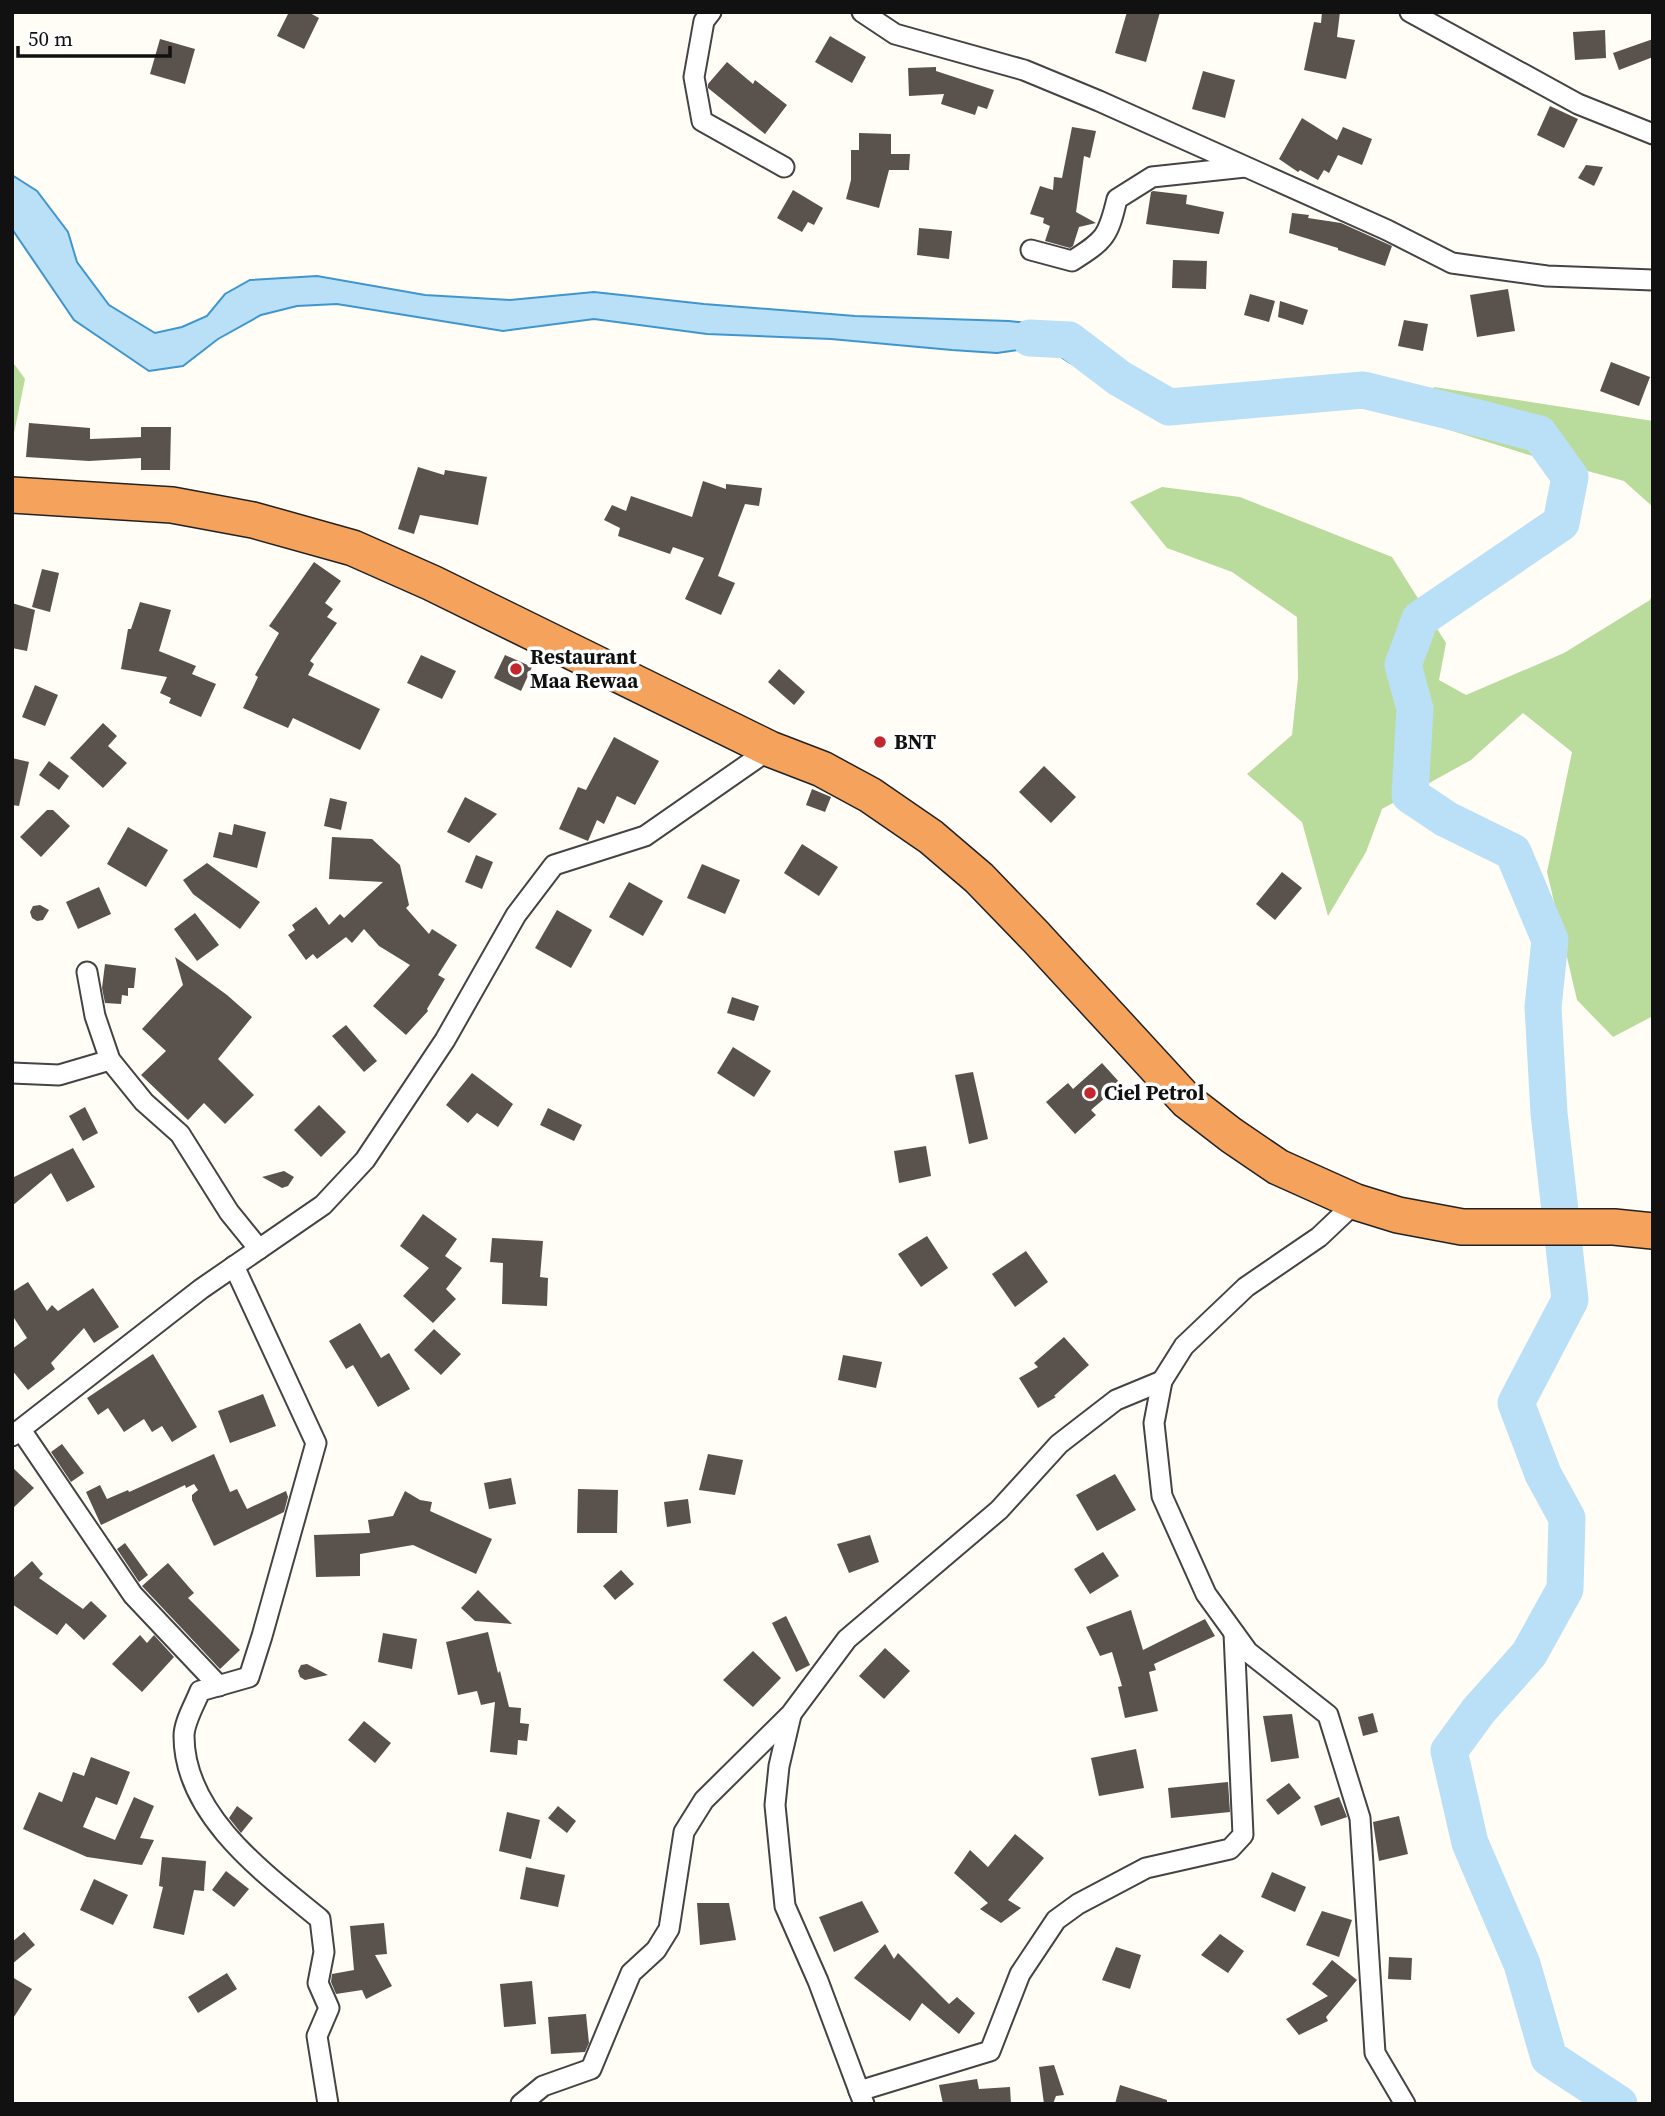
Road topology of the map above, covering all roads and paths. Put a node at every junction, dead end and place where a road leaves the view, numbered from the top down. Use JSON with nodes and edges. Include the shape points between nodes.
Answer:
{"nodes":[{"id":1,"x":711,"y":12,"type":"edge"},
{"id":2,"x":862,"y":12,"type":"edge"},
{"id":3,"x":885,"y":12,"type":"edge"},
{"id":4,"x":1410,"y":12,"type":"edge"},
{"id":5,"x":895,"y":34,"type":"junction"},
{"id":6,"x":1653,"y":134,"type":"edge"},
{"id":7,"x":784,"y":167,"type":"dead end"},
{"id":8,"x":1246,"y":167,"type":"junction"},
{"id":9,"x":1031,"y":250,"type":"dead end"},
{"id":10,"x":1653,"y":280,"type":"edge"},
{"id":11,"x":12,"y":495,"type":"edge"},
{"id":12,"x":770,"y":749,"type":"junction"},
{"id":13,"x":87,"y":972,"type":"dead end"},
{"id":14,"x":110,"y":1060,"type":"junction"},
{"id":15,"x":12,"y":1073,"type":"edge"},
{"id":16,"x":1356,"y":1202,"type":"junction"},
{"id":17,"x":1653,"y":1231,"type":"edge"},
{"id":18,"x":259,"y":1249,"type":"junction"},
{"id":19,"x":234,"y":1266,"type":"junction"},
{"id":20,"x":1162,"y":1381,"type":"junction"},
{"id":21,"x":17,"y":1433,"type":"edge"},
{"id":22,"x":1234,"y":1633,"type":"junction"},
{"id":23,"x":219,"y":1686,"type":"junction"},
{"id":24,"x":791,"y":1714,"type":"junction"},
{"id":25,"x":862,"y":2097,"type":"edge"},
{"id":26,"x":328,"y":2104,"type":"edge"},
{"id":27,"x":521,"y":2104,"type":"edge"},
{"id":28,"x":1405,"y":2104,"type":"edge"}],
"edges":[{"from":1,"to":7,"type":"street","via":[[704,21],[694,77],[702,121]]},
{"from":2,"to":5,"type":"street"},
{"from":3,"to":5,"type":"street"},
{"from":4,"to":6,"type":"street","via":[[1578,104]]},
{"from":5,"to":8,"type":"street","via":[[1024,70]]},
{"from":8,"to":9,"type":"street","via":[[1152,177],[1117,199],[1110,229],[1098,244],[1072,261]]},
{"from":8,"to":10,"type":"street","via":[[1452,263],[1547,276]]},
{"from":11,"to":12,"type":"highway","via":[[172,505],[253,520],[353,548]]},
{"from":12,"to":16,"type":"highway","via":[[822,769],[870,795],[931,838],[979,878],[1187,1101],[1278,1167]]},
{"from":12,"to":18,"type":"street","via":[[645,836],[555,865],[516,915],[445,1040],[365,1160],[323,1205]]},
{"from":13,"to":14,"type":"street"},
{"from":14,"to":15,"type":"street","via":[[60,1075]]},
{"from":14,"to":18,"type":"street","via":[[144,1102],[180,1134],[229,1212]]},
{"from":16,"to":17,"type":"highway","via":[[1462,1227]]},
{"from":16,"to":20,"type":"street","via":[[1319,1237],[1246,1287],[1184,1346]]},
{"from":18,"to":19,"type":"street"},
{"from":19,"to":21,"type":"street"},
{"from":19,"to":23,"type":"street","via":[[316,1443],[249,1677]]},
{"from":20,"to":22,"type":"street","via":[[1154,1423],[1162,1496],[1206,1594]]},
{"from":20,"to":24,"type":"street","via":[[1116,1400],[1059,1444],[999,1510],[847,1639]]},
{"from":21,"to":23,"type":"street","via":[[133,1595]]},
{"from":22,"to":25,"type":"street","via":[[1243,1835],[1230,1849],[1146,1868],[1077,1904],[1056,1920],[1020,1974],[990,2050]]},
{"from":22,"to":28,"type":"street","via":[[1248,1652],[1328,1715],[1360,1818],[1375,2053]]},
{"from":23,"to":26,"type":"street","via":[[200,1691],[184,1734],[189,1776],[223,1833],[320,1919],[324,1952],[318,1983],[330,2008],[317,2036]]},
{"from":24,"to":25,"type":"street","via":[[775,1805],[785,1906]]},
{"from":24,"to":27,"type":"street","via":[[704,1800],[684,1832],[669,1929],[656,1950],[631,1973],[591,2069],[543,2086]]}]}
